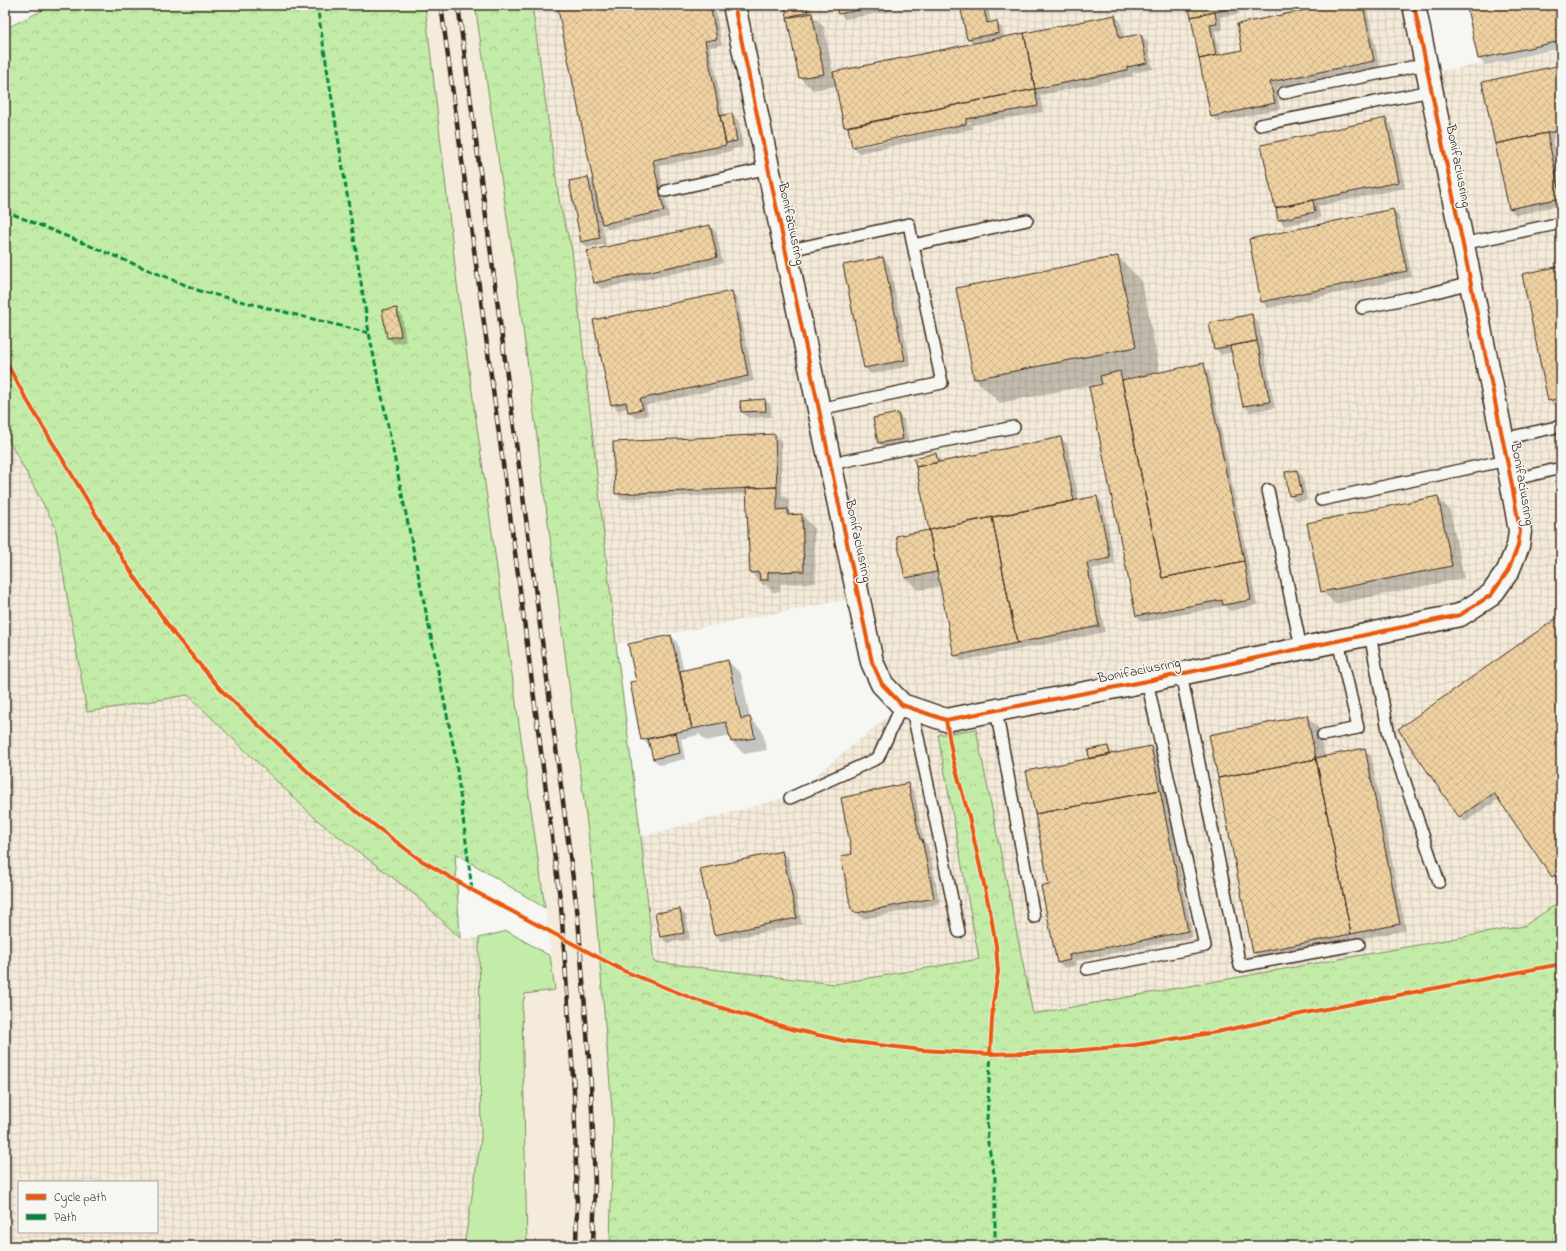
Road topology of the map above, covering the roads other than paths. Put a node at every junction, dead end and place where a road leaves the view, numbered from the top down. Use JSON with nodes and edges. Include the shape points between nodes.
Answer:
{"nodes":[{"id":1,"x":734,"y":5,"type":"edge"},
{"id":2,"x":1414,"y":5,"type":"edge"},
{"id":3,"x":1426,"y":64,"type":"junction"},
{"id":4,"x":1431,"y":91,"type":"junction"},
{"id":5,"x":1284,"y":93,"type":"dead end"},
{"id":6,"x":1260,"y":125,"type":"dead end"},
{"id":7,"x":768,"y":168,"type":"junction"},
{"id":8,"x":666,"y":191,"type":"dead end"},
{"id":9,"x":1027,"y":220,"type":"dead end"},
{"id":10,"x":1561,"y":223,"type":"edge"},
{"id":11,"x":1462,"y":244,"type":"junction"},
{"id":12,"x":913,"y":245,"type":"junction"},
{"id":13,"x":785,"y":251,"type":"junction"},
{"id":14,"x":1470,"y":283,"type":"junction"},
{"id":15,"x":1362,"y":308,"type":"dead end"},
{"id":16,"x":819,"y":409,"type":"junction"},
{"id":17,"x":1561,"y":426,"type":"edge"},
{"id":18,"x":1014,"y":427,"type":"dead end"},
{"id":19,"x":1503,"y":439,"type":"junction"},
{"id":20,"x":830,"y":464,"type":"junction"},
{"id":21,"x":1561,"y":468,"type":"edge"},
{"id":22,"x":1509,"y":470,"type":"junction"},
{"id":23,"x":1268,"y":490,"type":"dead end"},
{"id":24,"x":1321,"y":500,"type":"dead end"},
{"id":25,"x":1370,"y":634,"type":"junction"},
{"id":26,"x":1338,"y":641,"type":"junction"},
{"id":27,"x":1301,"y":648,"type":"junction"},
{"id":28,"x":1181,"y":674,"type":"junction"},
{"id":29,"x":1147,"y":681,"type":"junction"},
{"id":30,"x":907,"y":707,"type":"junction"},
{"id":31,"x":996,"y":710,"type":"junction"},
{"id":32,"x":1323,"y":735,"type":"dead end"},
{"id":33,"x":790,"y":798,"type":"dead end"},
{"id":34,"x":1439,"y":882,"type":"dead end"},
{"id":35,"x":1034,"y":917,"type":"dead end"},
{"id":36,"x":959,"y":932,"type":"dead end"},
{"id":37,"x":1359,"y":944,"type":"dead end"},
{"id":38,"x":1087,"y":969,"type":"dead end"}],
"edges":[{"from":1,"to":7,"type":"street","name":"Bonifaciusring"},
{"from":2,"to":3,"type":"street","name":"Bonifaciusring"},
{"from":3,"to":4,"type":"street","name":"Bonifaciusring"},
{"from":3,"to":5,"type":"lane"},
{"from":4,"to":6,"type":"lane"},
{"from":4,"to":11,"type":"street","name":"Bonifaciusring"},
{"from":7,"to":8,"type":"lane"},
{"from":7,"to":13,"type":"street","name":"Bonifaciusring"},
{"from":9,"to":12,"type":"lane"},
{"from":10,"to":11,"type":"lane"},
{"from":11,"to":14,"type":"street","name":"Bonifaciusring"},
{"from":12,"to":13,"type":"lane","via":[[909,224]]},
{"from":12,"to":16,"type":"lane","via":[[942,383]]},
{"from":13,"to":16,"type":"street","name":"Bonifaciusring"},
{"from":14,"to":15,"type":"lane"},
{"from":14,"to":19,"type":"street","name":"Bonifaciusring"},
{"from":16,"to":20,"type":"street","name":"Bonifaciusring"},
{"from":17,"to":19,"type":"lane"},
{"from":18,"to":20,"type":"lane"},
{"from":19,"to":22,"type":"street","name":"Bonifaciusring"},
{"from":20,"to":30,"type":"street","name":"Bonifaciusring","via":[[872,662],[882,684]]},
{"from":21,"to":22,"type":"lane"},
{"from":22,"to":24,"type":"lane"},
{"from":22,"to":25,"type":"street","name":"Bonifaciusring","via":[[1520,531],[1518,546],[1508,571],[1491,595],[1460,615]]},
{"from":23,"to":27,"type":"lane"},
{"from":25,"to":26,"type":"street","name":"Bonifaciusring"},
{"from":25,"to":34,"type":"lane","via":[[1389,735]]},
{"from":26,"to":27,"type":"street","name":"Bonifaciusring"},
{"from":26,"to":32,"type":"lane","via":[[1358,728]]},
{"from":27,"to":28,"type":"street","name":"Bonifaciusring"},
{"from":28,"to":29,"type":"street","name":"Bonifaciusring"},
{"from":28,"to":37,"type":"lane","via":[[1240,966]]},
{"from":29,"to":31,"type":"street","name":"Bonifaciusring"},
{"from":29,"to":38,"type":"lane","via":[[1205,946]]},
{"from":30,"to":31,"type":"street","name":"Bonifaciusring","via":[[946,720]]},
{"from":30,"to":33,"type":"lane","via":[[878,758]]},
{"from":30,"to":36,"type":"lane"},
{"from":31,"to":35,"type":"lane"}]}
